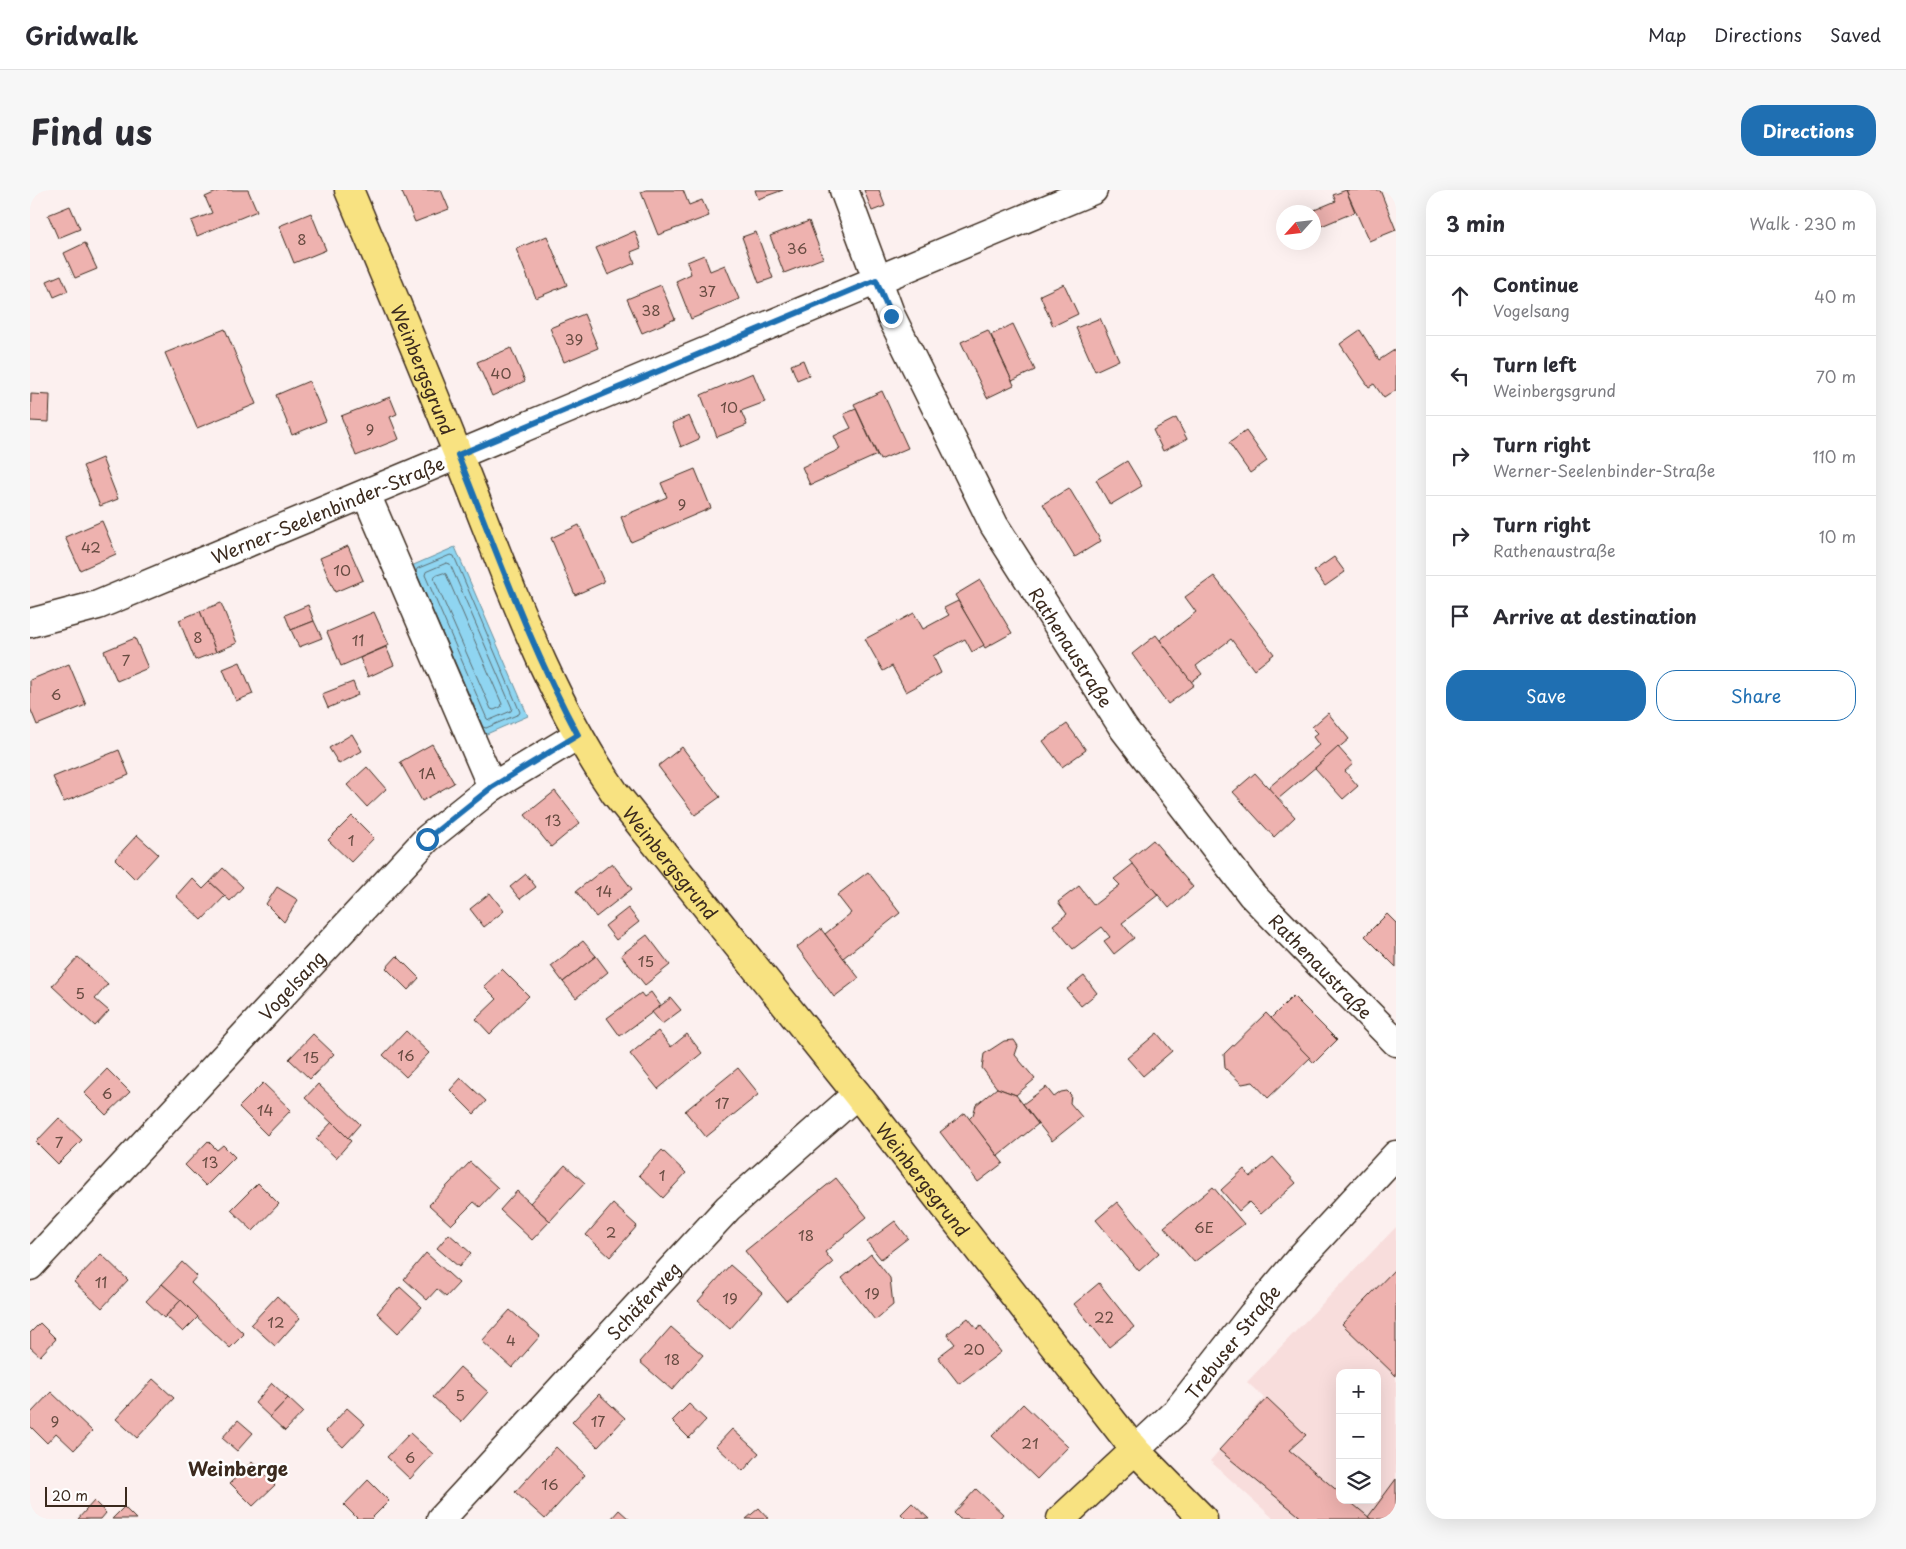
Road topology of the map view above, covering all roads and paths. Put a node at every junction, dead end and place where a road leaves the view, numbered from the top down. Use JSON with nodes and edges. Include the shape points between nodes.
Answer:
{"nodes":[{"id":1,"x":350,"y":190,"type":"edge"},
{"id":2,"x":844,"y":190,"type":"edge"},
{"id":3,"x":1093,"y":190,"type":"edge"},
{"id":4,"x":876,"y":280,"type":"junction"},
{"id":5,"x":458,"y":455,"type":"junction"},
{"id":6,"x":366,"y":494,"type":"junction"},
{"id":7,"x":30,"y":623,"type":"edge"},
{"id":8,"x":578,"y":735,"type":"junction"},
{"id":9,"x":492,"y":787,"type":"junction"},
{"id":10,"x":1396,"y":1042,"type":"edge"},
{"id":11,"x":857,"y":1094,"type":"junction"},
{"id":12,"x":1396,"y":1155,"type":"edge"},
{"id":13,"x":30,"y":1266,"type":"edge"},
{"id":14,"x":1135,"y":1450,"type":"junction"},
{"id":15,"x":441,"y":1519,"type":"edge"},
{"id":16,"x":1060,"y":1519,"type":"edge"},
{"id":17,"x":1204,"y":1519,"type":"edge"}],
"edges":[{"from":1,"to":5,"type":"main road","name":"Weinbergsgrund"},
{"from":2,"to":4,"type":"street","name":"Rathenaustraße"},
{"from":3,"to":4,"type":"street","name":"Werner-Seelenbinder-Straße"},
{"from":4,"to":5,"type":"street","name":"Werner-Seelenbinder-Straße"},
{"from":4,"to":10,"type":"street","name":"Rathenaustraße","via":[[994,525],[1124,729],[1252,895]]},
{"from":5,"to":6,"type":"street","name":"Werner-Seelenbinder-Straße"},
{"from":5,"to":8,"type":"main road","name":"Weinbergsgrund","via":[[514,598]]},
{"from":6,"to":7,"type":"street","name":"Werner-Seelenbinder-Straße","via":[[98,605]]},
{"from":6,"to":9,"type":"street"},
{"from":8,"to":9,"type":"street","name":"Vogelsang"},
{"from":8,"to":11,"type":"main road","name":"Weinbergsgrund","via":[[616,793]]},
{"from":9,"to":13,"type":"street","name":"Vogelsang","via":[[427,839]]},
{"from":11,"to":14,"type":"main road","name":"Weinbergsgrund"},
{"from":11,"to":15,"type":"street","name":"Schäferweg","via":[[728,1208]]},
{"from":12,"to":14,"type":"street","name":"Trebuser Straße","via":[[1302,1256],[1177,1411]]},
{"from":14,"to":16,"type":"main road","name":"Trebuser Straße"},
{"from":14,"to":17,"type":"main road","name":"Weinbergsgrund"}]}
